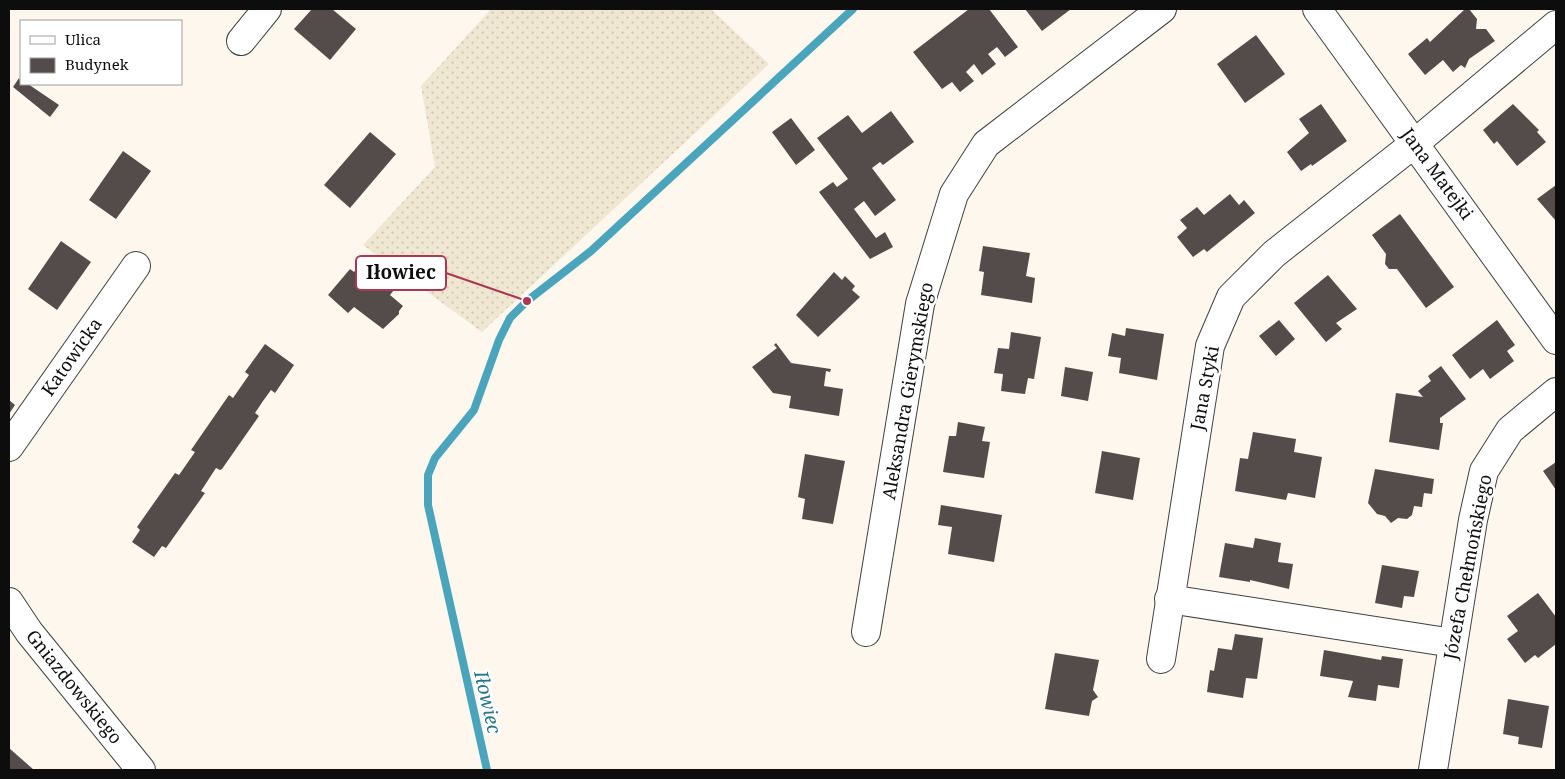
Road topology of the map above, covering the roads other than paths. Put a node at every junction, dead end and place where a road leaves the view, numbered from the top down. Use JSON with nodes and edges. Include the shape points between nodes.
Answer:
{"nodes":[{"id":1,"x":267,"y":9,"type":"edge"},
{"id":2,"x":1162,"y":9,"type":"edge"},
{"id":3,"x":1317,"y":9,"type":"edge"},
{"id":4,"x":1556,"y":25,"type":"edge"},
{"id":5,"x":241,"y":41,"type":"dead end"},
{"id":6,"x":1416,"y":143,"type":"junction"},
{"id":7,"x":136,"y":266,"type":"dead end"},
{"id":8,"x":1556,"y":340,"type":"edge"},
{"id":9,"x":1556,"y":392,"type":"edge"},
{"id":10,"x":9,"y":447,"type":"edge"},
{"id":11,"x":1169,"y":599,"type":"junction"},
{"id":12,"x":9,"y":602,"type":"edge"},
{"id":13,"x":866,"y":632,"type":"dead end"},
{"id":14,"x":1453,"y":643,"type":"junction"},
{"id":15,"x":1161,"y":660,"type":"dead end"},
{"id":16,"x":141,"y":770,"type":"edge"},
{"id":17,"x":1433,"y":770,"type":"edge"}],
"edges":[{"from":1,"to":5,"type":"street"},
{"from":2,"to":13,"type":"street","name":"Aleksandra Gierymskiego","via":[[986,144],[954,194],[920,304]]},
{"from":3,"to":6,"type":"street","name":"Jana Matejki"},
{"from":4,"to":6,"type":"street","name":"Jana Styki"},
{"from":6,"to":8,"type":"street","name":"Jana Matejki"},
{"from":6,"to":11,"type":"street","name":"Jana Styki","via":[[1274,254],[1231,297],[1210,346]]},
{"from":7,"to":10,"type":"street","name":"Katowicka"},
{"from":9,"to":14,"type":"street","name":"Józefa Chełmońskiego","via":[[1510,430],[1484,470]]},
{"from":11,"to":14,"type":"street"},
{"from":11,"to":15,"type":"street","name":"Jana Styki"},
{"from":12,"to":16,"type":"street","name":"Gniazdowskiego","via":[[29,632]]},
{"from":14,"to":17,"type":"street","name":"Józefa Chełmońskiego"}]}
